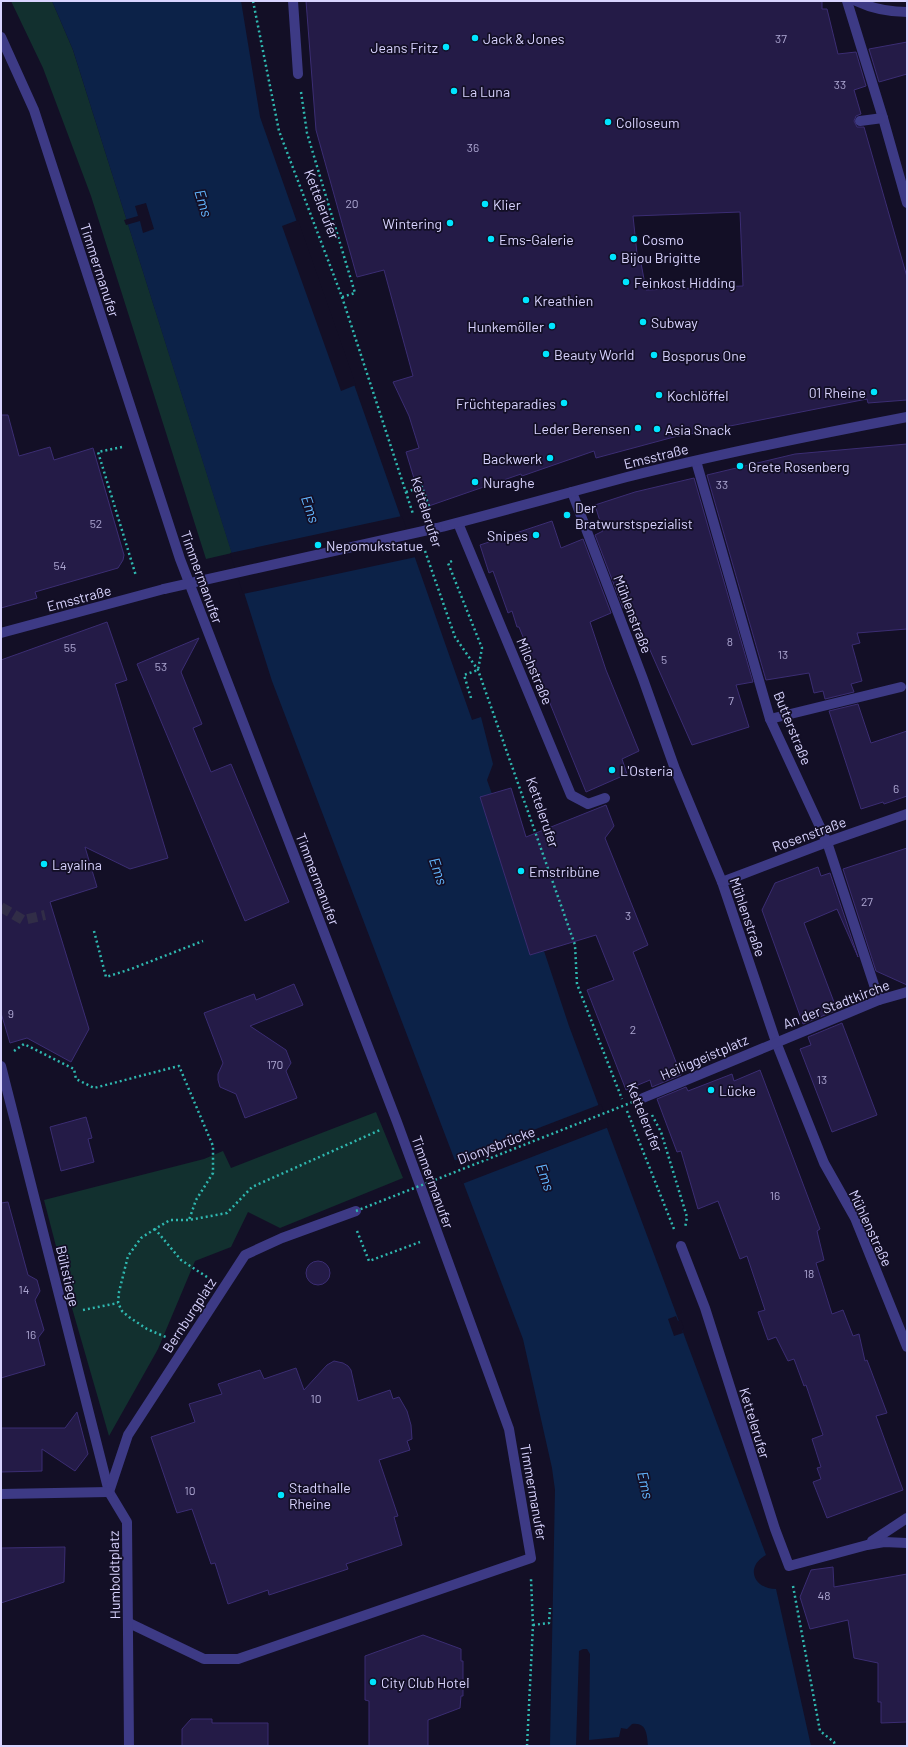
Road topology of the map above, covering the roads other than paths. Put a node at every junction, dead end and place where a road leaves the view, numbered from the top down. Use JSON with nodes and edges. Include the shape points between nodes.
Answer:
{"nodes":[{"id":1,"x":293,"y":1,"type":"edge"},
{"id":2,"x":847,"y":1,"type":"edge"},
{"id":3,"x":856,"y":1,"type":"edge"},
{"id":4,"x":907,"y":12,"type":"edge"},
{"id":5,"x":1,"y":37,"type":"edge"},
{"id":6,"x":298,"y":74,"type":"road end"},
{"id":7,"x":883,"y":118,"type":"junction"},
{"id":8,"x":860,"y":121,"type":"dead end"},
{"id":9,"x":907,"y":203,"type":"edge"},
{"id":10,"x":907,"y":417,"type":"edge"},
{"id":11,"x":696,"y":461,"type":"junction"},
{"id":12,"x":572,"y":492,"type":"junction"},
{"id":13,"x":458,"y":523,"type":"junction"},
{"id":14,"x":1,"y":633,"type":"edge"},
{"id":15,"x":901,"y":687,"type":"dead end"},
{"id":16,"x":770,"y":719,"type":"junction"},
{"id":17,"x":605,"y":798,"type":"dead end"},
{"id":18,"x":907,"y":814,"type":"edge"},
{"id":19,"x":827,"y":842,"type":"junction"},
{"id":20,"x":722,"y":882,"type":"junction"},
{"id":21,"x":907,"y":992,"type":"edge"},
{"id":22,"x":879,"y":1000,"type":"junction"},
{"id":23,"x":776,"y":1042,"type":"junction"},
{"id":24,"x":1,"y":1066,"type":"edge"},
{"id":25,"x":645,"y":1101,"type":"road end"},
{"id":26,"x":353,"y":1212,"type":"road end"},
{"id":27,"x":680,"y":1246,"type":"road end"},
{"id":28,"x":907,"y":1347,"type":"edge"},
{"id":29,"x":109,"y":1492,"type":"junction"},
{"id":30,"x":1,"y":1494,"type":"edge"},
{"id":31,"x":907,"y":1518,"type":"edge"},
{"id":32,"x":907,"y":1543,"type":"edge"},
{"id":33,"x":867,"y":1544,"type":"junction"},
{"id":34,"x":129,"y":1623,"type":"junction"},
{"id":35,"x":129,"y":1746,"type":"edge"}],
"edges":[{"from":1,"to":6,"type":"street"},
{"from":2,"to":7,"type":"street"},
{"from":3,"to":4,"type":"street","via":[[888,12]]},
{"from":5,"to":34,"type":"street","name":"Timmermanufer","via":[[34,110],[180,559],[397,1122],[509,1430],[531,1558],[238,1659],[204,1659]]},
{"from":7,"to":8,"type":"street"},
{"from":7,"to":9,"type":"street"},
{"from":10,"to":11,"type":"street","name":"Emsstraße"},
{"from":11,"to":12,"type":"street","name":"Emsstraße"},
{"from":11,"to":16,"type":"street","name":"Butterstraße"},
{"from":12,"to":13,"type":"street","name":"Emsstraße"},
{"from":12,"to":20,"type":"street","name":"Mühlenstraße","via":[[643,679],[674,769]]},
{"from":13,"to":14,"type":"street","name":"Emsstraße","bridge":true,"via":[[164,589]]},
{"from":13,"to":17,"type":"street","name":"Milchstraße","via":[[571,795],[588,804]]},
{"from":15,"to":16,"type":"street"},
{"from":16,"to":19,"type":"street","name":"Butterstraße"},
{"from":18,"to":19,"type":"street","name":"Rosenstraße"},
{"from":19,"to":20,"type":"street","name":"Rosenstraße"},
{"from":19,"to":22,"type":"street","name":"Butterstraße"},
{"from":20,"to":23,"type":"street","name":"Mühlenstraße"},
{"from":21,"to":22,"type":"street","name":"An der Stadtkirche"},
{"from":22,"to":23,"type":"street","name":"An der Stadtkirche"},
{"from":23,"to":25,"type":"street","name":"Heiliggeistplatz"},
{"from":23,"to":28,"type":"street","name":"Mühlenstraße","via":[[824,1163],[855,1218]]},
{"from":24,"to":29,"type":"street","name":"Bültstiege"},
{"from":26,"to":29,"type":"street","name":"Bernburgplatz","via":[[282,1238],[245,1255],[128,1435]]},
{"from":27,"to":33,"type":"street","name":"Kettelerufer","via":[[705,1308],[789,1566]]},
{"from":29,"to":30,"type":"street"},
{"from":29,"to":34,"type":"street","name":"Humboldtplatz","via":[[127,1522]]},
{"from":31,"to":33,"type":"street"},
{"from":32,"to":33,"type":"street"},
{"from":34,"to":35,"type":"street","name":"Humboldtplatz"}]}
